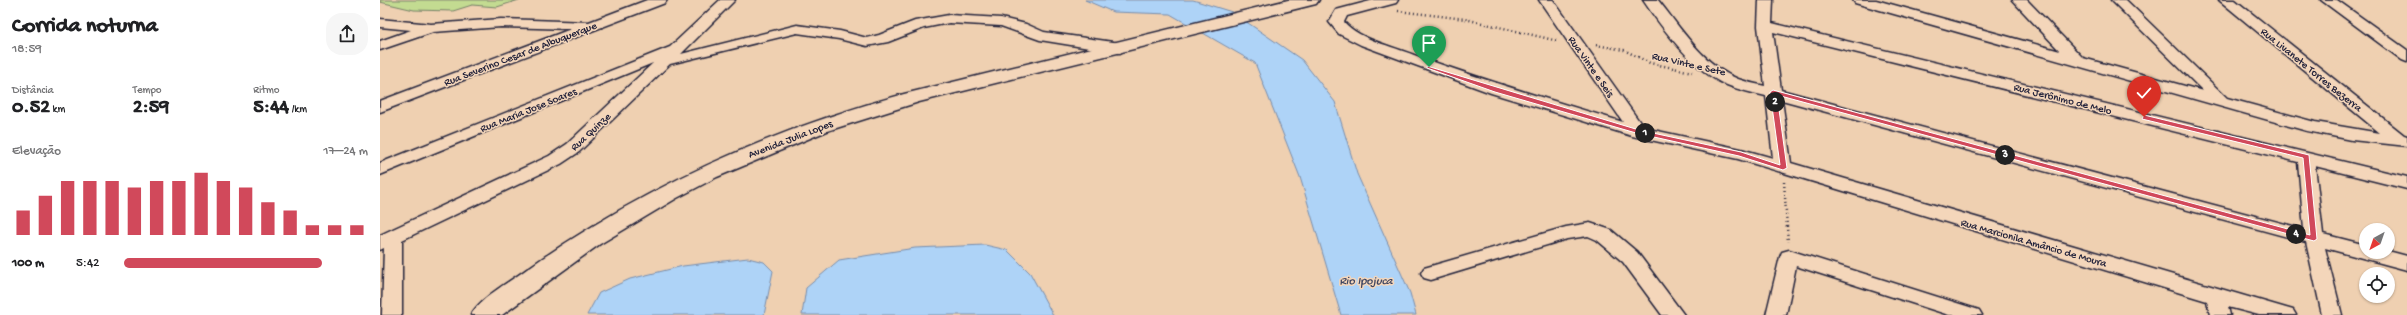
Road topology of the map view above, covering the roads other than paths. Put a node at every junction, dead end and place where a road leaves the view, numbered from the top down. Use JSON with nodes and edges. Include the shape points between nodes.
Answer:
{"nodes":[{"id":1,"x":660,"y":0,"type":"edge"},
{"id":2,"x":728,"y":0,"type":"edge"},
{"id":3,"x":1310,"y":0,"type":"edge"},
{"id":4,"x":1546,"y":0,"type":"edge"},
{"id":5,"x":1650,"y":0,"type":"edge"},
{"id":6,"x":1766,"y":0,"type":"edge"},
{"id":7,"x":1860,"y":0,"type":"edge"},
{"id":8,"x":1910,"y":0,"type":"edge"},
{"id":9,"x":2019,"y":0,"type":"edge"},
{"id":10,"x":2118,"y":0,"type":"edge"},
{"id":11,"x":2226,"y":0,"type":"edge"},
{"id":12,"x":2328,"y":0,"type":"edge"},
{"id":13,"x":1393,"y":6,"type":"edge"},
{"id":14,"x":1925,"y":17,"type":"junction"},
{"id":15,"x":380,"y":23,"type":"edge"},
{"id":16,"x":592,"y":26,"type":"junction"},
{"id":17,"x":1765,"y":26,"type":"junction"},
{"id":18,"x":431,"y":28,"type":"junction"},
{"id":19,"x":380,"y":46,"type":"edge"},
{"id":20,"x":1127,"y":46,"type":"junction"},
{"id":21,"x":676,"y":48,"type":"junction"},
{"id":22,"x":2407,"y":57,"type":"edge"},
{"id":23,"x":664,"y":60,"type":"junction"},
{"id":24,"x":2077,"y":60,"type":"junction"},
{"id":25,"x":1773,"y":92,"type":"junction"},
{"id":26,"x":2221,"y":99,"type":"junction"},
{"id":27,"x":380,"y":107,"type":"edge"},
{"id":28,"x":1638,"y":132,"type":"junction"},
{"id":29,"x":2402,"y":139,"type":"edge"},
{"id":30,"x":2306,"y":157,"type":"junction"},
{"id":31,"x":1783,"y":168,"type":"junction"},
{"id":32,"x":380,"y":169,"type":"edge"},
{"id":33,"x":2407,"y":183,"type":"edge"},
{"id":34,"x":2314,"y":239,"type":"junction"},
{"id":35,"x":387,"y":240,"type":"edge"},
{"id":36,"x":2407,"y":263,"type":"edge"},
{"id":37,"x":1430,"y":273,"type":"dead end"},
{"id":38,"x":2216,"y":296,"type":"junction"},
{"id":39,"x":392,"y":315,"type":"edge"},
{"id":40,"x":484,"y":315,"type":"edge"},
{"id":41,"x":1674,"y":315,"type":"edge"},
{"id":42,"x":1776,"y":315,"type":"edge"},
{"id":43,"x":1972,"y":315,"type":"edge"},
{"id":44,"x":2220,"y":315,"type":"edge"},
{"id":45,"x":2286,"y":315,"type":"edge"},
{"id":46,"x":2332,"y":315,"type":"edge"}],
"edges":[{"from":1,"to":16,"type":"street","name":"Rua Severino Cesar de Albuquerque"},
{"from":2,"to":21,"type":"street","name":"Rua Quinze"},
{"from":3,"to":20,"type":"main road","name":"Avenida Julia Lopes"},
{"from":4,"to":28,"type":"street","name":"Rua Vinte e Seis"},
{"from":5,"to":25,"type":"street","via":[[1689,49],[1717,74],[1732,82]]},
{"from":6,"to":17,"type":"street"},
{"from":7,"to":14,"type":"street"},
{"from":8,"to":14,"type":"street"},
{"from":9,"to":24,"type":"street"},
{"from":10,"to":26,"type":"street"},
{"from":11,"to":29,"type":"street","name":"Rua Livanete Torres Bezerra"},
{"from":12,"to":22,"type":"street"},
{"from":13,"to":28,"type":"street","name":"Rua Marcionila Amâncio de Moura","via":[[1347,11],[1340,13],[1336,22],[1344,31],[1366,42],[1429,67]]},
{"from":14,"to":24,"type":"street"},
{"from":15,"to":18,"type":"street"},
{"from":16,"to":18,"type":"street","via":[[501,23]]},
{"from":16,"to":27,"type":"street","name":"Rua Severino Cesar de Albuquerque"},
{"from":17,"to":25,"type":"street"},
{"from":17,"to":30,"type":"street","name":"Rua Jerônimo de Melo"},
{"from":18,"to":19,"type":"street"},
{"from":20,"to":23,"type":"street","via":[[1040,36],[1021,27],[1001,22],[949,19],[920,24],[883,39],[867,42],[797,29],[678,59]]},
{"from":20,"to":40,"type":"main road","name":"Avenida Julia Lopes","via":[[904,100],[788,137],[680,187],[615,224]]},
{"from":21,"to":23,"type":"street","name":"Rua Quinze"},
{"from":21,"to":32,"type":"street","name":"Rua Maria Jose Soares"},
{"from":23,"to":35,"type":"street","name":"Rua Quinze","via":[[573,148],[555,160]]},
{"from":24,"to":26,"type":"street"},
{"from":25,"to":31,"type":"street"},
{"from":25,"to":34,"type":"street"},
{"from":26,"to":29,"type":"street","via":[[2336,132]]},
{"from":28,"to":31,"type":"street","name":"Rua Marcionila Amâncio de Moura","via":[[1741,154]]},
{"from":30,"to":33,"type":"street","name":"Rua Jerônimo de Melo","via":[[2356,172]]},
{"from":30,"to":34,"type":"street"},
{"from":31,"to":38,"type":"street","name":"Rua Marcionila Amâncio de Moura"},
{"from":34,"to":36,"type":"street"},
{"from":34,"to":46,"type":"street"},
{"from":35,"to":39,"type":"street"},
{"from":37,"to":41,"type":"street","via":[[1566,233],[1590,229],[1604,235],[1630,257],[1653,286],[1663,304]]},
{"from":38,"to":44,"type":"street"},
{"from":38,"to":45,"type":"street","name":"Rua Marcionila Amâncio de Moura"},
{"from":42,"to":43,"type":"street","via":[[1789,257]]}]}
